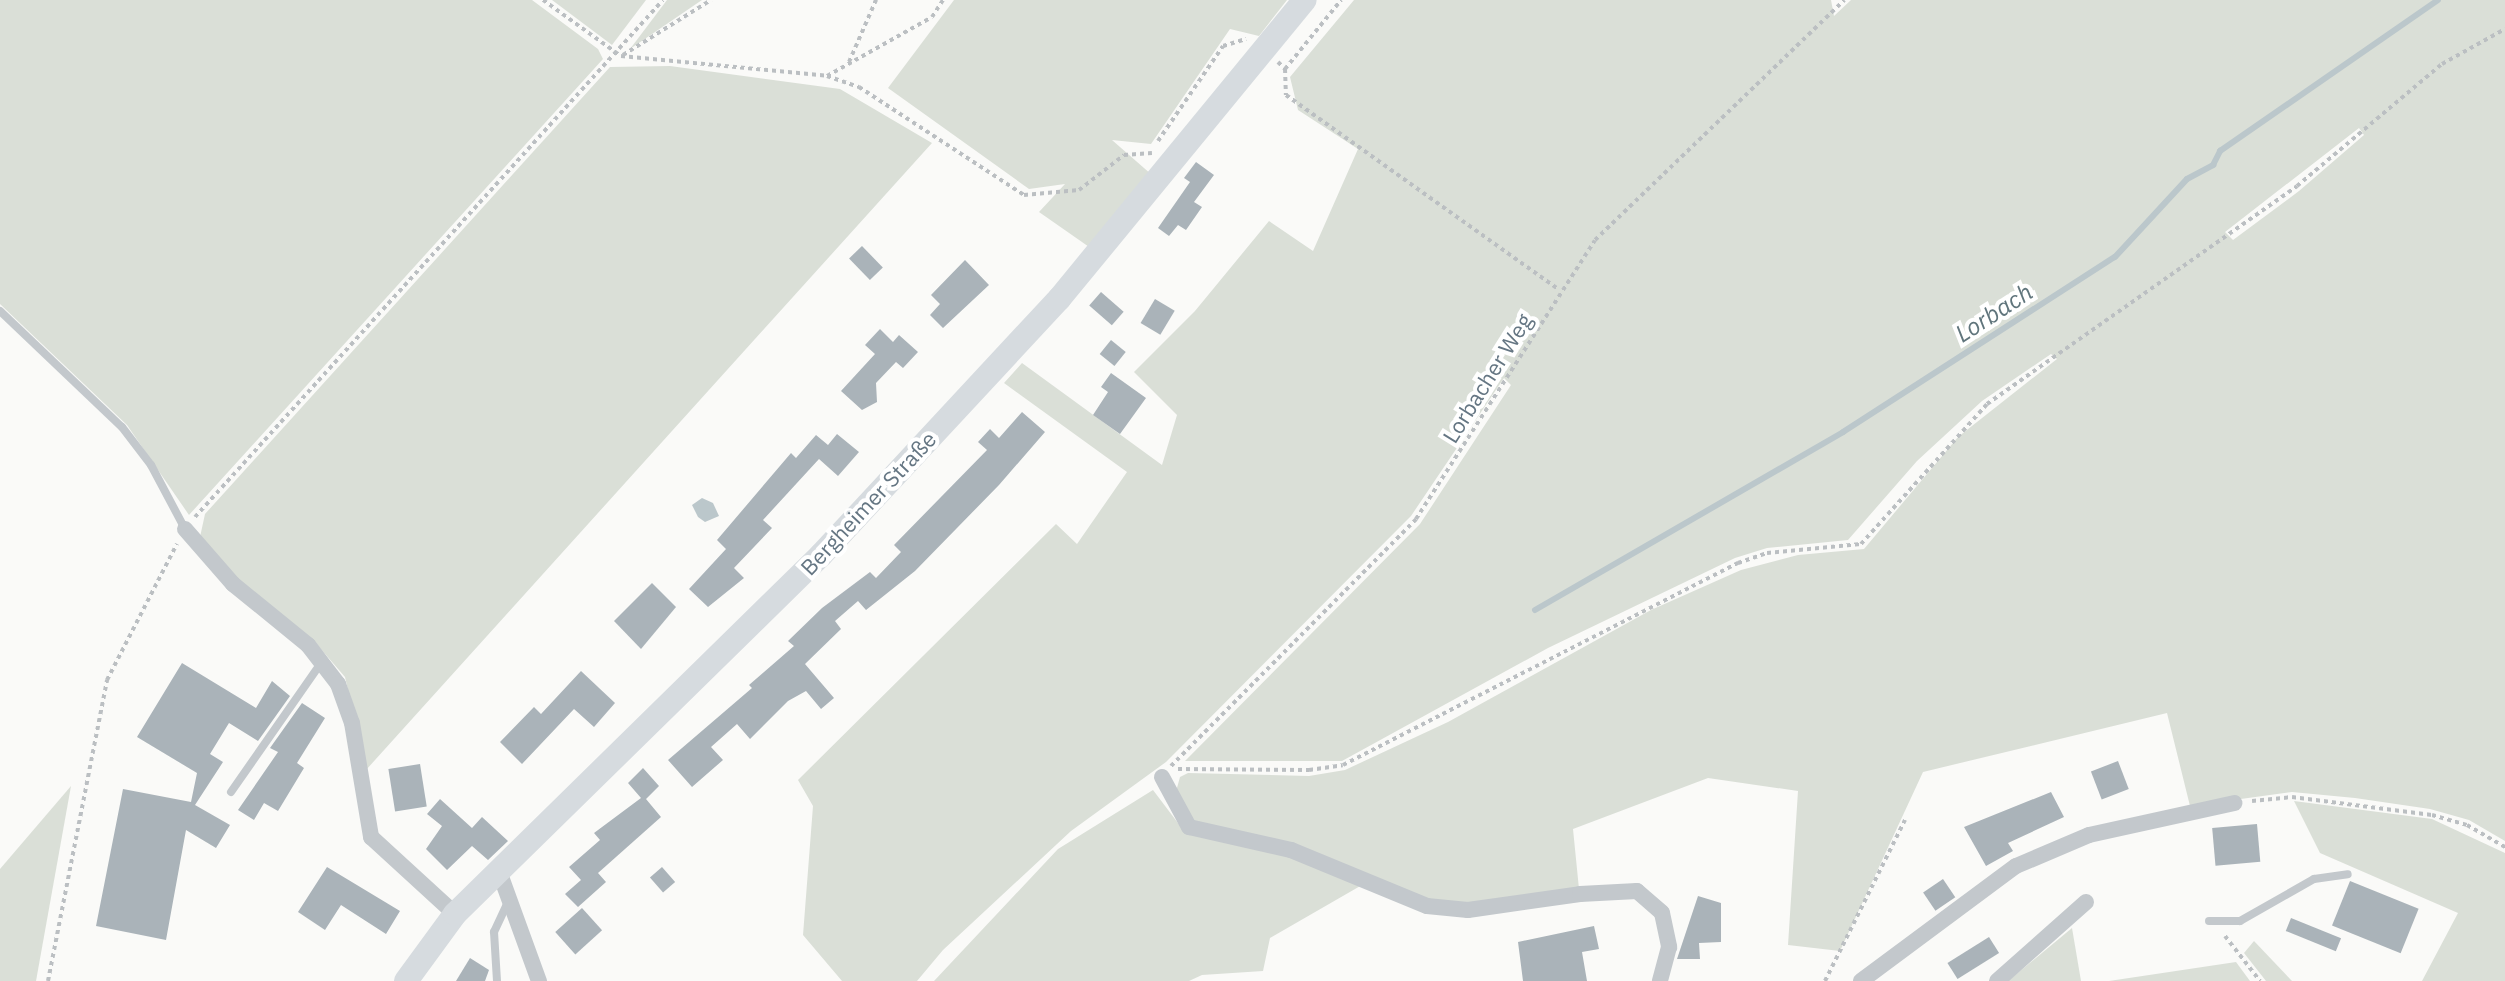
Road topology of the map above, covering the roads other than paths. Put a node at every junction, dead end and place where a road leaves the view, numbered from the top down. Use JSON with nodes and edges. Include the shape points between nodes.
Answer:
{"nodes":[{"id":1,"x":1305,"y":0,"type":"edge"},
{"id":2,"x":0,"y":311,"type":"edge"},
{"id":3,"x":185,"y":529,"type":"joint"},
{"id":4,"x":321,"y":662,"type":"junction"},
{"id":5,"x":1162,"y":777,"type":"road end"},
{"id":6,"x":231,"y":792,"type":"dead end"},
{"id":7,"x":2235,"y":803,"type":"road end"},
{"id":8,"x":500,"y":874,"type":"junction"},
{"id":9,"x":2348,"y":874,"type":"dead end"},
{"id":10,"x":509,"y":899,"type":"junction"},
{"id":11,"x":2086,"y":902,"type":"dead end"},
{"id":12,"x":455,"y":914,"type":"junction"},
{"id":13,"x":2209,"y":921,"type":"road end"},
{"id":14,"x":406,"y":981,"type":"edge"},
{"id":15,"x":497,"y":981,"type":"edge"},
{"id":16,"x":539,"y":981,"type":"edge"},
{"id":17,"x":1660,"y":981,"type":"edge"},
{"id":18,"x":1861,"y":981,"type":"edge"},
{"id":19,"x":1997,"y":981,"type":"edge"}],
"edges":[{"from":1,"to":8,"type":"street","name":"Bergheimer Straße","via":[[1161,158],[1059,299],[821,555]]},
{"from":2,"to":3,"type":"lane","via":[[122,427],[151,465]]},
{"from":3,"to":4,"type":"street","via":[[233,584],[308,645]]},
{"from":4,"to":6,"type":"lane"},
{"from":4,"to":12,"type":"street","via":[[338,684],[352,723],[371,837]]},
{"from":5,"to":17,"type":"street","via":[[1189,827],[1291,850],[1427,906],[1468,910],[1637,891],[1662,913],[1669,947]]},
{"from":7,"to":18,"type":"street","via":[[2089,835],[2016,866]]},
{"from":8,"to":10,"type":"street"},
{"from":8,"to":12,"type":"street","name":"Bergheimer Straße"},
{"from":9,"to":13,"type":"lane","via":[[2314,879],[2240,921]]},
{"from":10,"to":15,"type":"lane","via":[[494,932]]},
{"from":10,"to":16,"type":"street"},
{"from":11,"to":19,"type":"street"},
{"from":12,"to":14,"type":"street","name":"Bergheimer Straße"}]}
